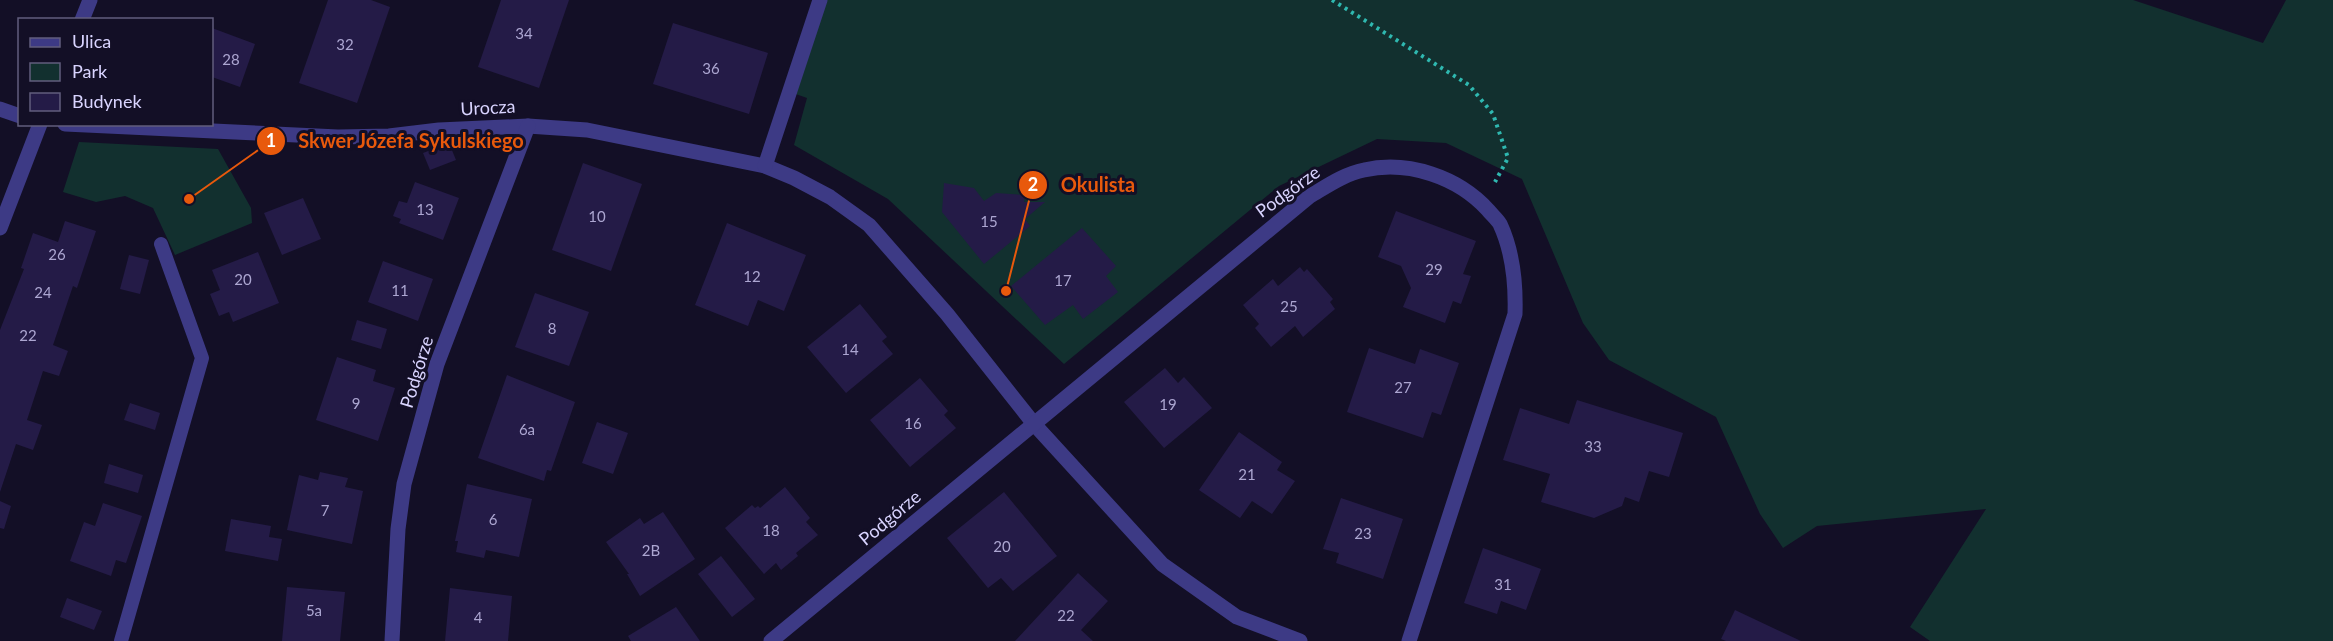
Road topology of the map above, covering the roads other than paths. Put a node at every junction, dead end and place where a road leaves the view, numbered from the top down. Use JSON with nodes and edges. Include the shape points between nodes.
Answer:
{"nodes":[{"id":1,"x":90,"y":0,"type":"edge"},
{"id":2,"x":820,"y":0,"type":"edge"},
{"id":3,"x":83,"y":18,"type":"edge"},
{"id":4,"x":0,"y":109,"type":"edge"},
{"id":5,"x":18,"y":115,"type":"edge"},
{"id":6,"x":39,"y":126,"type":"edge"},
{"id":7,"x":108,"y":126,"type":"edge"},
{"id":8,"x":528,"y":126,"type":"junction"},
{"id":9,"x":765,"y":166,"type":"junction"},
{"id":10,"x":0,"y":228,"type":"edge"},
{"id":11,"x":161,"y":244,"type":"dead end"},
{"id":12,"x":1034,"y":424,"type":"junction"},
{"id":13,"x":121,"y":641,"type":"edge"},
{"id":14,"x":393,"y":641,"type":"edge"},
{"id":15,"x":771,"y":641,"type":"edge"},
{"id":16,"x":1300,"y":641,"type":"edge"},
{"id":17,"x":1408,"y":641,"type":"edge"}],
"edges":[{"from":1,"to":3,"type":"street"},
{"from":2,"to":9,"type":"street"},
{"from":4,"to":5,"type":"street"},
{"from":6,"to":10,"type":"street"},
{"from":7,"to":8,"type":"street","name":"Urocza","via":[[338,137]]},
{"from":8,"to":9,"type":"street","name":"Urocza","via":[[587,130]]},
{"from":8,"to":14,"type":"street","name":"Podgórze","via":[[437,364],[404,484]]},
{"from":9,"to":12,"type":"street","via":[[830,197],[868,225],[948,314]]},
{"from":11,"to":13,"type":"lane","via":[[202,358]]},
{"from":12,"to":15,"type":"street","name":"Podgórze"},
{"from":12,"to":16,"type":"street","via":[[1162,564],[1237,617]]},
{"from":12,"to":17,"type":"street","name":"Podgórze","via":[[1310,196],[1338,180],[1364,170],[1396,168],[1430,172],[1460,186],[1499,222],[1516,285],[1515,314]]}]}
